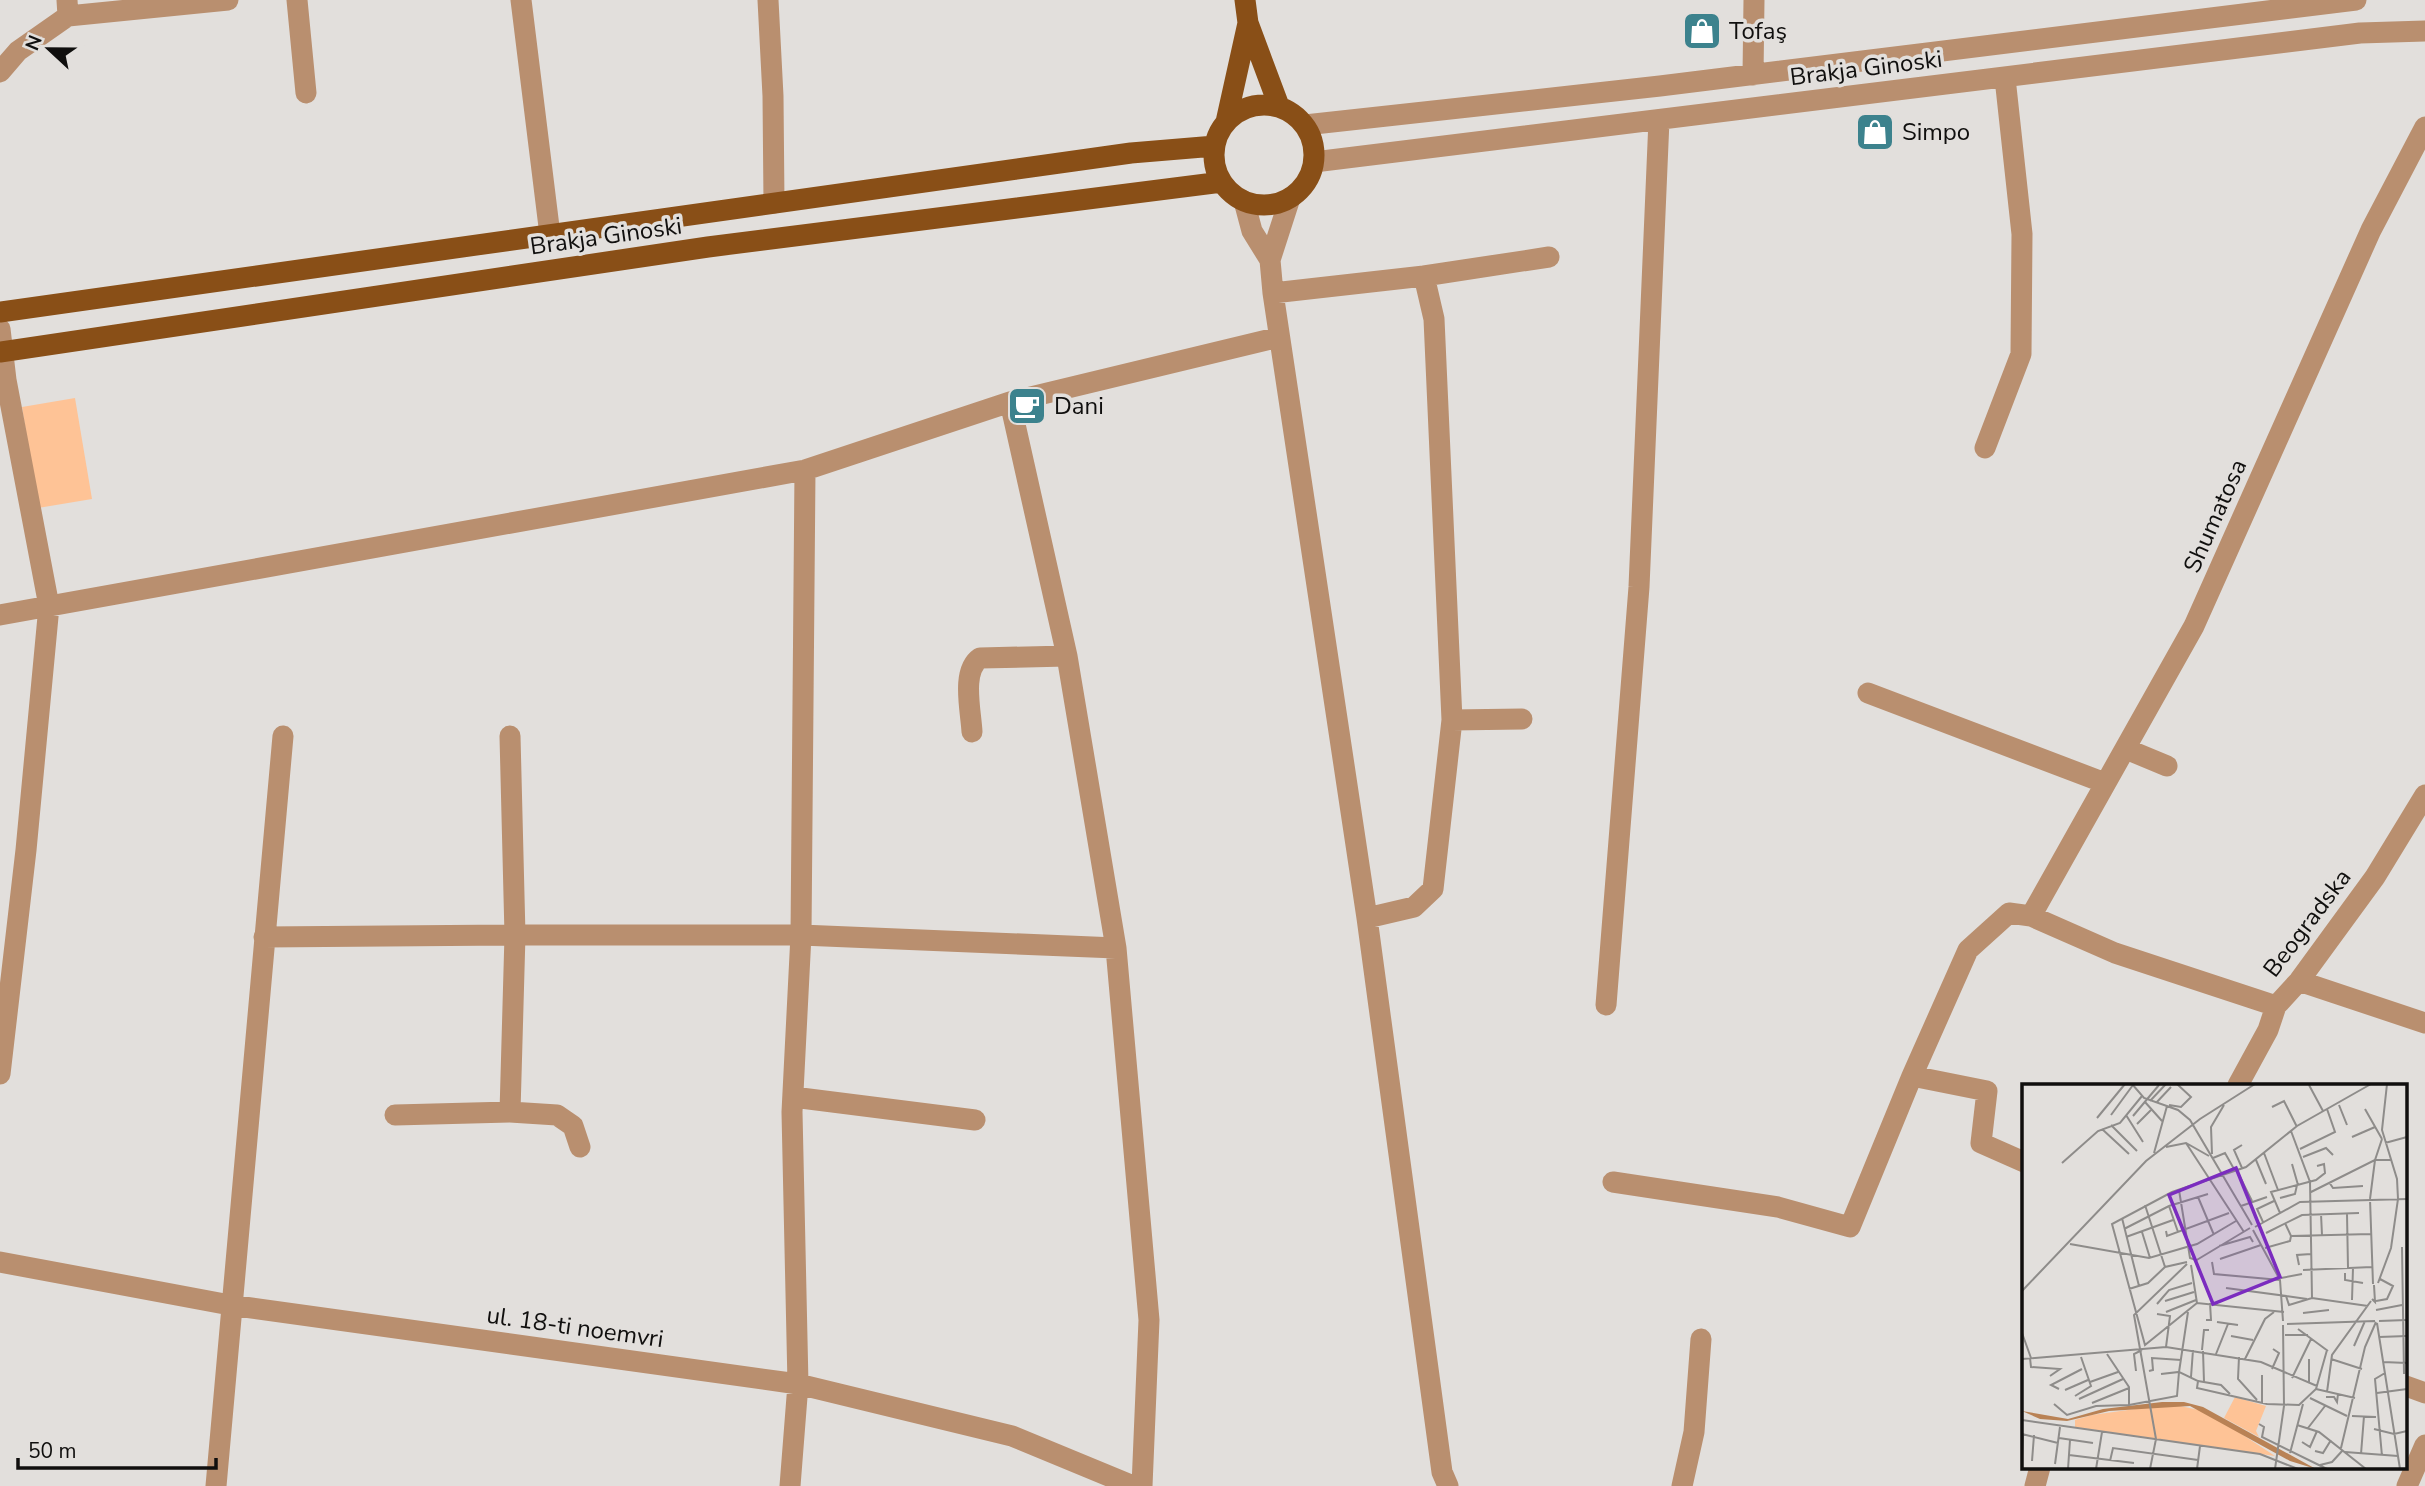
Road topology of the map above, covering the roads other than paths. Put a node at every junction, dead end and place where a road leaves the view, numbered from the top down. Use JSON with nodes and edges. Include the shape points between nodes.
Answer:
{"nodes":[{"id":1,"x":228,"y":0,"type":"edge"},
{"id":2,"x":297,"y":0,"type":"edge"},
{"id":3,"x":521,"y":0,"type":"edge"},
{"id":4,"x":768,"y":0,"type":"edge"},
{"id":5,"x":1245,"y":0,"type":"edge"},
{"id":6,"x":1754,"y":0,"type":"edge"},
{"id":7,"x":2356,"y":0,"type":"edge"},
{"id":8,"x":2249,"y":7,"type":"edge"},
{"id":9,"x":68,"y":8,"type":"edge"},
{"id":10,"x":1248,"y":23,"type":"junction"},
{"id":11,"x":2425,"y":31,"type":"edge"},
{"id":12,"x":9,"y":51,"type":"edge"},
{"id":13,"x":0,"y":72,"type":"edge"},
{"id":14,"x":1753,"y":75,"type":"junction"},
{"id":15,"x":2005,"y":78,"type":"junction"},
{"id":16,"x":306,"y":93,"type":"dead end"},
{"id":17,"x":1279,"y":107,"type":"junction"},
{"id":18,"x":1659,"y":120,"type":"junction"},
{"id":19,"x":1226,"y":122,"type":"junction"},
{"id":20,"x":1305,"y":125,"type":"junction"},
{"id":21,"x":2425,"y":127,"type":"edge"},
{"id":22,"x":1215,"y":146,"type":"junction"},
{"id":23,"x":1314,"y":162,"type":"junction"},
{"id":24,"x":1222,"y":182,"type":"junction"},
{"id":25,"x":1290,"y":198,"type":"junction"},
{"id":26,"x":1244,"y":201,"type":"junction"},
{"id":27,"x":774,"y":204,"type":"junction"},
{"id":28,"x":550,"y":235,"type":"junction"},
{"id":29,"x":1549,"y":257,"type":"dead end"},
{"id":30,"x":1269,"y":260,"type":"junction"},
{"id":31,"x":1424,"y":276,"type":"junction"},
{"id":32,"x":1273,"y":293,"type":"junction"},
{"id":33,"x":0,"y":313,"type":"edge"},
{"id":34,"x":0,"y":329,"type":"edge"},
{"id":35,"x":1279,"y":337,"type":"junction"},
{"id":36,"x":1,"y":351,"type":"edge"},
{"id":37,"x":1010,"y":402,"type":"junction"},
{"id":38,"x":1985,"y":448,"type":"dead end"},
{"id":39,"x":805,"y":470,"type":"junction"},
{"id":40,"x":48,"y":606,"type":"junction"},
{"id":41,"x":0,"y":615,"type":"edge"},
{"id":42,"x":1067,"y":656,"type":"junction"},
{"id":43,"x":1868,"y":693,"type":"dead end"},
{"id":44,"x":1522,"y":719,"type":"dead end"},
{"id":45,"x":1452,"y":720,"type":"junction"},
{"id":46,"x":972,"y":732,"type":"dead end"},
{"id":47,"x":283,"y":736,"type":"dead end"},
{"id":48,"x":510,"y":736,"type":"dead end"},
{"id":49,"x":2126,"y":749,"type":"junction"},
{"id":50,"x":2167,"y":766,"type":"dead end"},
{"id":51,"x":2105,"y":783,"type":"junction"},
{"id":52,"x":2425,"y":795,"type":"edge"},
{"id":53,"x":2031,"y":916,"type":"junction"},
{"id":54,"x":1367,"y":918,"type":"junction"},
{"id":55,"x":515,"y":934,"type":"junction"},
{"id":56,"x":801,"y":936,"type":"junction"},
{"id":57,"x":264,"y":937,"type":"junction"},
{"id":58,"x":1116,"y":948,"type":"junction"},
{"id":59,"x":2299,"y":981,"type":"junction"},
{"id":60,"x":1606,"y":1005,"type":"dead end"},
{"id":61,"x":2276,"y":1006,"type":"junction"},
{"id":62,"x":2425,"y":1023,"type":"edge"},
{"id":63,"x":0,"y":1074,"type":"edge"},
{"id":64,"x":1912,"y":1076,"type":"junction"},
{"id":65,"x":2239,"y":1084,"type":"edge"},
{"id":66,"x":793,"y":1097,"type":"junction"},
{"id":67,"x":510,"y":1112,"type":"junction"},
{"id":68,"x":395,"y":1115,"type":"dead end"},
{"id":69,"x":975,"y":1120,"type":"dead end"},
{"id":70,"x":580,"y":1147,"type":"dead end"},
{"id":71,"x":2022,"y":1162,"type":"edge"},
{"id":72,"x":1613,"y":1182,"type":"dead end"},
{"id":73,"x":0,"y":1262,"type":"edge"},
{"id":74,"x":230,"y":1305,"type":"junction"},
{"id":75,"x":1701,"y":1339,"type":"dead end"},
{"id":76,"x":798,"y":1384,"type":"junction"},
{"id":77,"x":2408,"y":1388,"type":"edge"},
{"id":78,"x":2425,"y":1393,"type":"edge"},
{"id":79,"x":2425,"y":1445,"type":"edge"},
{"id":80,"x":2040,"y":1468,"type":"edge"},
{"id":81,"x":1443,"y":1481,"type":"edge"},
{"id":82,"x":216,"y":1486,"type":"edge"},
{"id":83,"x":790,"y":1486,"type":"edge"},
{"id":84,"x":1133,"y":1486,"type":"edge"},
{"id":85,"x":1142,"y":1486,"type":"edge"},
{"id":86,"x":1682,"y":1486,"type":"edge"},
{"id":87,"x":2035,"y":1486,"type":"edge"},
{"id":88,"x":2407,"y":1486,"type":"edge"}],
"edges":[{"from":1,"to":9,"type":"street"},
{"from":2,"to":16,"type":"street"},
{"from":3,"to":28,"type":"street"},
{"from":4,"to":27,"type":"street"},
{"from":5,"to":10,"type":"main road"},
{"from":6,"to":14,"type":"street"},
{"from":7,"to":8,"type":"street","name":"Brakja Ginoski"},
{"from":8,"to":14,"type":"street","name":"Brakja Ginoski"},
{"from":9,"to":12,"type":"street"},
{"from":10,"to":17,"type":"main road"},
{"from":10,"to":19,"type":"main road"},
{"from":11,"to":15,"type":"street","name":"Brakja Ginoski","via":[[2360,33]]},
{"from":12,"to":13,"type":"street"},
{"from":14,"to":20,"type":"street","name":"Brakja Ginoski"},
{"from":15,"to":18,"type":"street","name":"Brakja Ginoski"},
{"from":15,"to":38,"type":"street","via":[[2022,234],[2021,354]]},
{"from":17,"to":19,"type":"main road","via":[[1250,106]]},
{"from":17,"to":20,"type":"main road"},
{"from":18,"to":23,"type":"street","name":"Brakja Ginoski"},
{"from":18,"to":60,"type":"street","via":[[1639,587]]},
{"from":19,"to":22,"type":"main road"},
{"from":20,"to":23,"type":"main road"},
{"from":21,"to":49,"type":"street","name":"Shumatosa","via":[[2371,230],[2193,626]]},
{"from":22,"to":24,"type":"main road","via":[[1216,170]]},
{"from":22,"to":27,"type":"main road","name":"Brakja Ginoski","via":[[1131,153]]},
{"from":23,"to":25,"type":"main road","via":[[1310,176]]},
{"from":24,"to":26,"type":"main road"},
{"from":24,"to":36,"type":"main road","name":"Brakja Ginoski","via":[[708,247]]},
{"from":25,"to":26,"type":"main road","via":[[1275,204]]},
{"from":25,"to":30,"type":"street"},
{"from":26,"to":30,"type":"street","via":[[1252,231]]},
{"from":27,"to":28,"type":"main road","name":"Brakja Ginoski"},
{"from":28,"to":33,"type":"main road","name":"Brakja Ginoski"},
{"from":29,"to":31,"type":"street"},
{"from":30,"to":32,"type":"street"},
{"from":31,"to":32,"type":"street"},
{"from":31,"to":45,"type":"street","via":[[1434,319]]},
{"from":32,"to":35,"type":"street"},
{"from":34,"to":36,"type":"street"},
{"from":35,"to":37,"type":"street"},
{"from":35,"to":54,"type":"street"},
{"from":36,"to":40,"type":"street"},
{"from":37,"to":39,"type":"street"},
{"from":37,"to":42,"type":"street"},
{"from":39,"to":40,"type":"street"},
{"from":39,"to":56,"type":"street"},
{"from":40,"to":41,"type":"street"},
{"from":40,"to":63,"type":"street"},
{"from":42,"to":46,"type":"street","via":[[980,657],[972,662],[968,672]]},
{"from":42,"to":58,"type":"street"},
{"from":43,"to":51,"type":"street"},
{"from":44,"to":45,"type":"street"},
{"from":45,"to":54,"type":"street","via":[[1433,890],[1415,907]]},
{"from":47,"to":57,"type":"street"},
{"from":48,"to":55,"type":"street"},
{"from":49,"to":50,"type":"street"},
{"from":49,"to":51,"type":"street","name":"Shumatosa"},
{"from":51,"to":53,"type":"street","name":"Shumatosa"},
{"from":52,"to":59,"type":"street","name":"Beogradska","via":[[2375,877]]},
{"from":53,"to":61,"type":"street","via":[[2115,953]]},
{"from":53,"to":64,"type":"street","via":[[2009,913],[1968,950]]},
{"from":54,"to":81,"type":"street"},
{"from":55,"to":56,"type":"street"},
{"from":55,"to":57,"type":"street"},
{"from":55,"to":67,"type":"street"},
{"from":56,"to":58,"type":"street"},
{"from":56,"to":66,"type":"street"},
{"from":57,"to":74,"type":"street"},
{"from":58,"to":85,"type":"street","via":[[1149,1320]]},
{"from":59,"to":61,"type":"street","name":"Beogradska"},
{"from":59,"to":62,"type":"street"},
{"from":61,"to":65,"type":"street","name":"Beogradska"},
{"from":64,"to":71,"type":"street","via":[[1987,1091],[1981,1143]]},
{"from":64,"to":72,"type":"street","via":[[1850,1227],[1778,1207]]},
{"from":66,"to":69,"type":"street"},
{"from":66,"to":76,"type":"street"},
{"from":67,"to":68,"type":"street"},
{"from":67,"to":70,"type":"street","via":[[557,1115],[573,1126]]},
{"from":73,"to":74,"type":"street","name":"ul. 18-ti noemvri"},
{"from":74,"to":76,"type":"street","name":"ul. 18-ti noemvri"},
{"from":74,"to":82,"type":"street"},
{"from":75,"to":86,"type":"street","via":[[1694,1432]]},
{"from":76,"to":83,"type":"street"},
{"from":76,"to":84,"type":"street","name":"ul. 18-ti noemvri","via":[[1012,1436]]},
{"from":77,"to":78,"type":"street"},
{"from":79,"to":88,"type":"street"},
{"from":80,"to":87,"type":"street"}]}
